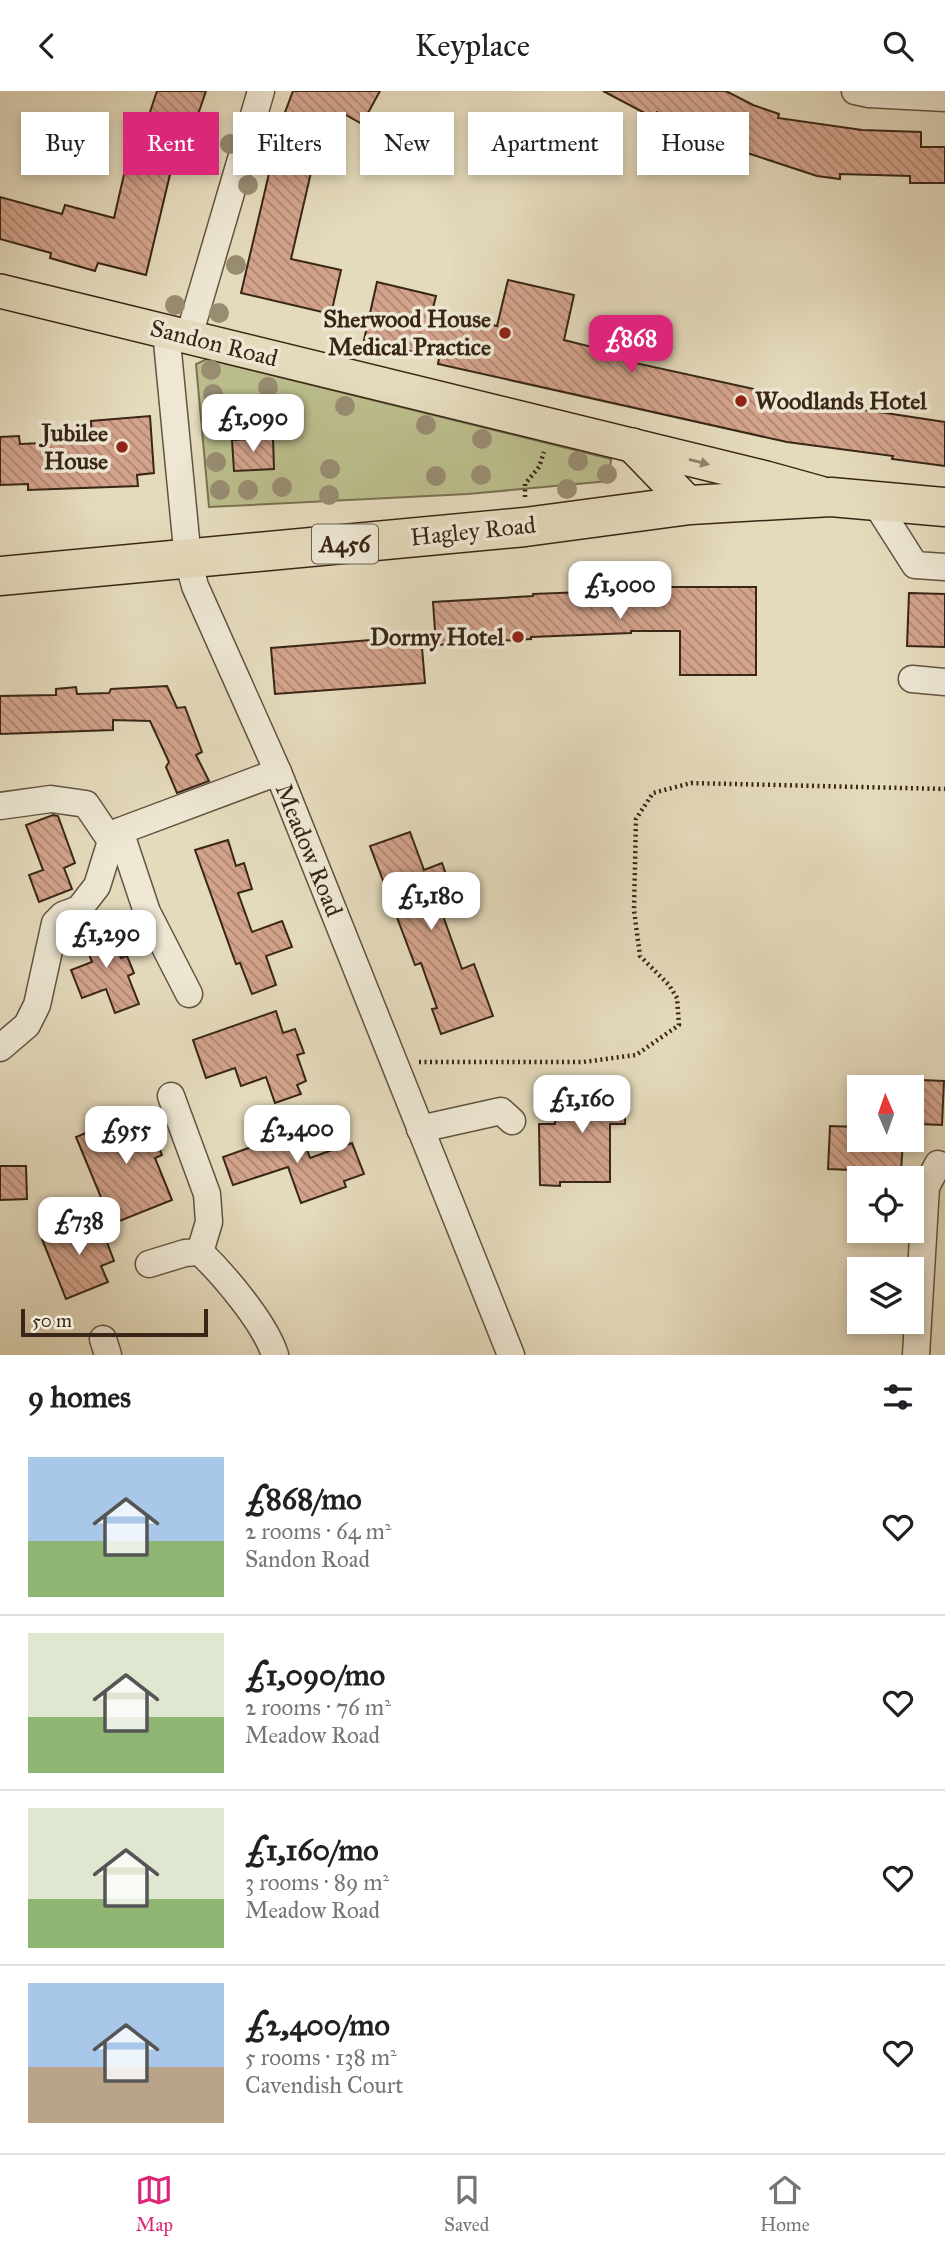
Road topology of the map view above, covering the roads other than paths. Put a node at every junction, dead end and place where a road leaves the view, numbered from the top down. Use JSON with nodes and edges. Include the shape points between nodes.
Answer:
{"nodes":[{"id":1,"x":261,"y":91,"type":"edge"},
{"id":2,"x":855,"y":91,"type":"edge"},
{"id":3,"x":945,"y":98,"type":"edge"},
{"id":4,"x":0,"y":291,"type":"edge"},
{"id":5,"x":178,"y":334,"type":"junction"},
{"id":6,"x":632,"y":445,"type":"junction"},
{"id":7,"x":831,"y":497,"type":"junction"},
{"id":8,"x":873,"y":499,"type":"junction"},
{"id":9,"x":690,"y":505,"type":"junction"},
{"id":10,"x":945,"y":507,"type":"edge"},
{"id":11,"x":188,"y":560,"type":"junction"},
{"id":12,"x":945,"y":567,"type":"edge"},
{"id":13,"x":0,"y":576,"type":"edge"},
{"id":14,"x":912,"y":679,"type":"dead end"},
{"id":15,"x":945,"y":682,"type":"edge"},
{"id":16,"x":278,"y":772,"type":"junction"},
{"id":17,"x":0,"y":806,"type":"edge"},
{"id":18,"x":115,"y":836,"type":"junction"},
{"id":19,"x":189,"y":994,"type":"dead end"},
{"id":20,"x":0,"y":1048,"type":"edge"},
{"id":21,"x":171,"y":1096,"type":"dead end"},
{"id":22,"x":512,"y":1121,"type":"dead end"},
{"id":23,"x":420,"y":1129,"type":"junction"},
{"id":24,"x":938,"y":1164,"type":"dead end"},
{"id":25,"x":200,"y":1252,"type":"junction"},
{"id":26,"x":149,"y":1264,"type":"dead end"},
{"id":27,"x":275,"y":1355,"type":"edge"},
{"id":28,"x":511,"y":1355,"type":"edge"},
{"id":29,"x":916,"y":1355,"type":"edge"}],
"edges":[{"from":1,"to":5,"type":"street"},
{"from":2,"to":3,"type":"street"},
{"from":4,"to":5,"type":"main road","name":"Sandon Road"},
{"from":5,"to":6,"type":"main road","name":"Sandon Road"},
{"from":5,"to":11,"type":"street","name":"Meadow Road"},
{"from":6,"to":7,"type":"main road","name":"Sandon Road","one_way":true},
{"from":6,"to":9,"type":"main road"},
{"from":7,"to":8,"type":"highway","name":"Hagley Road","number":"A456"},
{"from":7,"to":9,"type":"highway","name":"Hagley Road","number":"A456"},
{"from":8,"to":10,"type":"highway","name":"Hagley Road","number":"A456"},
{"from":8,"to":12,"type":"street","via":[[915,565]]},
{"from":9,"to":11,"type":"highway","name":"Hagley Road","number":"A456","via":[[525,527]]},
{"from":11,"to":13,"type":"highway","name":"Hagley Road","number":"A456"},
{"from":11,"to":16,"type":"street","name":"Meadow Road","via":[[195,586]]},
{"from":14,"to":15,"type":"street"},
{"from":16,"to":18,"type":"street"},
{"from":16,"to":23,"type":"street","name":"Meadow Road"},
{"from":17,"to":18,"type":"street","via":[[51,799],[86,804]]},
{"from":18,"to":19,"type":"street"},
{"from":18,"to":20,"type":"street","via":[[97,885],[79,909],[55,923],[37,1005],[27,1025]]},
{"from":21,"to":25,"type":"street","via":[[207,1194],[209,1222]]},
{"from":22,"to":23,"type":"street","via":[[501,1111]]},
{"from":23,"to":28,"type":"street","name":"Meadow Road"},
{"from":24,"to":29,"type":"street","via":[[926,1187]]},
{"from":25,"to":26,"type":"street"},
{"from":25,"to":27,"type":"street","via":[[245,1304]]}]}
